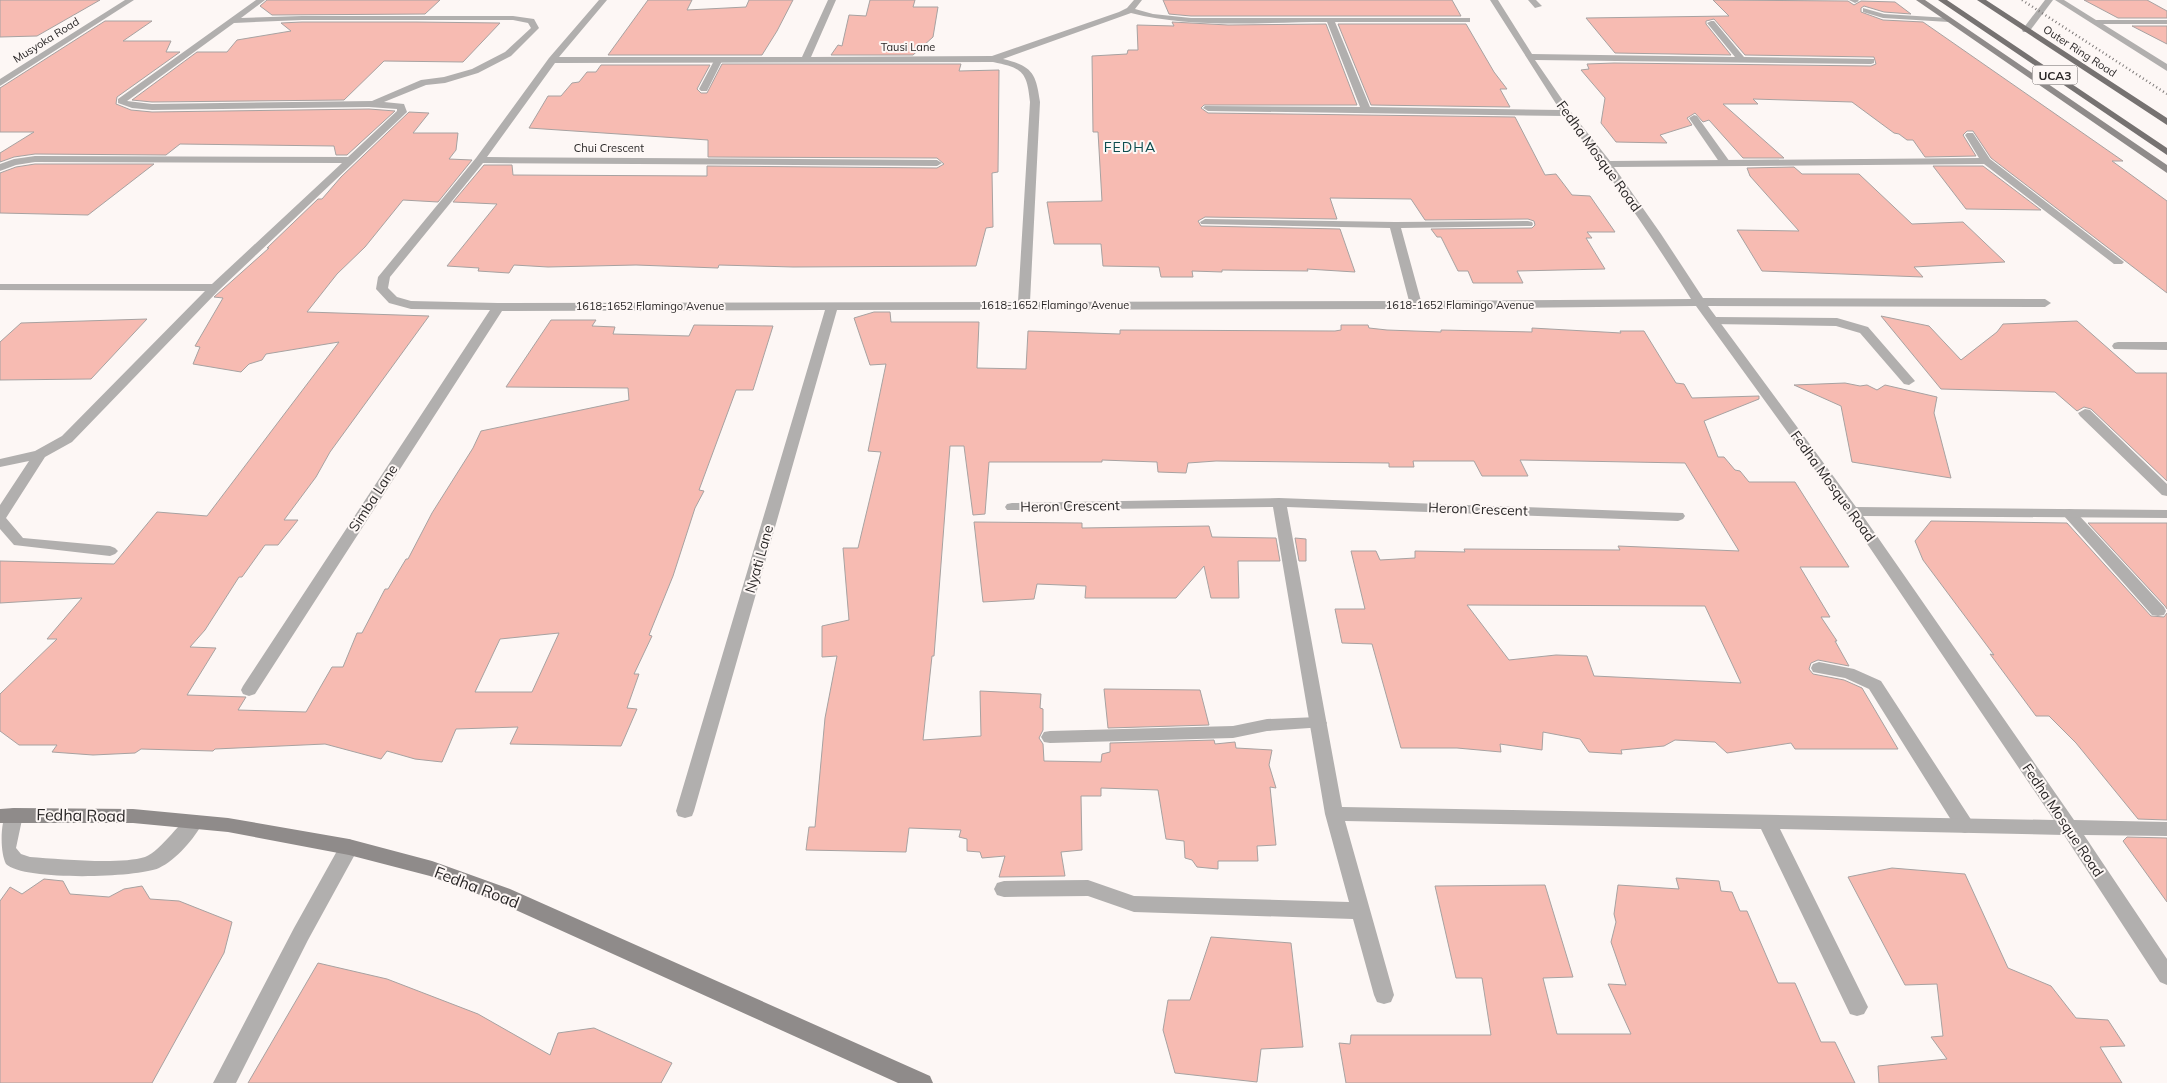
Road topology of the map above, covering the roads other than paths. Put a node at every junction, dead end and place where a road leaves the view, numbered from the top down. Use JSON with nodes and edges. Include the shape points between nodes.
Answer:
{"nodes":[{"id":1,"x":130,"y":0,"type":"edge"},
{"id":2,"x":261,"y":0,"type":"edge"},
{"id":3,"x":603,"y":0,"type":"edge"},
{"id":4,"x":832,"y":0,"type":"edge"},
{"id":5,"x":1138,"y":0,"type":"edge"},
{"id":6,"x":1494,"y":0,"type":"edge"},
{"id":7,"x":1920,"y":0,"type":"edge"},
{"id":8,"x":1942,"y":0,"type":"edge"},
{"id":9,"x":1981,"y":0,"type":"edge"},
{"id":10,"x":2049,"y":0,"type":"edge"},
{"id":11,"x":2059,"y":0,"type":"edge"},
{"id":12,"x":1130,"y":10,"type":"junction"},
{"id":13,"x":1866,"y":10,"type":"dead end"},
{"id":14,"x":1330,"y":20,"type":"junction"},
{"id":15,"x":1467,"y":20,"type":"dead end"},
{"id":16,"x":1949,"y":20,"type":"junction"},
{"id":17,"x":231,"y":21,"type":"junction"},
{"id":18,"x":2094,"y":22,"type":"junction"},
{"id":19,"x":2167,"y":22,"type":"edge"},
{"id":20,"x":1711,"y":23,"type":"dead end"},
{"id":21,"x":2026,"y":30,"type":"junction"},
{"id":22,"x":2145,"y":55,"type":"junction"},
{"id":23,"x":2167,"y":55,"type":"edge"},
{"id":24,"x":1529,"y":57,"type":"junction"},
{"id":25,"x":806,"y":58,"type":"junction"},
{"id":26,"x":719,"y":59,"type":"junction"},
{"id":27,"x":993,"y":59,"type":"junction"},
{"id":28,"x":552,"y":60,"type":"junction"},
{"id":29,"x":1742,"y":60,"type":"junction"},
{"id":30,"x":1872,"y":61,"type":"dead end"},
{"id":31,"x":2167,"y":68,"type":"edge"},
{"id":32,"x":2,"y":81,"type":"edge"},
{"id":33,"x":704,"y":89,"type":"dead end"},
{"id":34,"x":369,"y":104,"type":"junction"},
{"id":35,"x":1208,"y":108,"type":"dead end"},
{"id":36,"x":1366,"y":109,"type":"junction"},
{"id":37,"x":1567,"y":113,"type":"junction"},
{"id":38,"x":1694,"y":118,"type":"dead end"},
{"id":39,"x":2166,"y":121,"type":"edge"},
{"id":40,"x":1970,"y":135,"type":"dead end"},
{"id":41,"x":2167,"y":152,"type":"edge"},
{"id":42,"x":349,"y":160,"type":"junction"},
{"id":43,"x":480,"y":160,"type":"junction"},
{"id":44,"x":1986,"y":161,"type":"junction"},
{"id":45,"x":937,"y":163,"type":"dead end"},
{"id":46,"x":1607,"y":164,"type":"junction"},
{"id":47,"x":1726,"y":164,"type":"junction"},
{"id":48,"x":0,"y":168,"type":"edge"},
{"id":49,"x":2167,"y":170,"type":"edge"},
{"id":50,"x":1205,"y":222,"type":"dead end"},
{"id":51,"x":1528,"y":224,"type":"dead end"},
{"id":52,"x":1395,"y":225,"type":"junction"},
{"id":53,"x":2118,"y":262,"type":"dead end"},
{"id":54,"x":0,"y":287,"type":"edge"},
{"id":55,"x":215,"y":288,"type":"junction"},
{"id":56,"x":1699,"y":302,"type":"junction"},
{"id":57,"x":2045,"y":303,"type":"dead end"},
{"id":58,"x":1024,"y":304,"type":"junction"},
{"id":59,"x":1416,"y":305,"type":"junction"},
{"id":60,"x":832,"y":306,"type":"junction"},
{"id":61,"x":498,"y":307,"type":"junction"},
{"id":62,"x":1714,"y":321,"type":"junction"},
{"id":63,"x":2118,"y":346,"type":"dead end"},
{"id":64,"x":2167,"y":346,"type":"edge"},
{"id":65,"x":1909,"y":381,"type":"dead end"},
{"id":66,"x":2085,"y":413,"type":"dead end"},
{"id":67,"x":40,"y":454,"type":"junction"},
{"id":68,"x":0,"y":463,"type":"edge"},
{"id":69,"x":2167,"y":492,"type":"edge"},
{"id":70,"x":1279,"y":502,"type":"junction"},
{"id":71,"x":1012,"y":507,"type":"dead end"},
{"id":72,"x":1852,"y":511,"type":"junction"},
{"id":73,"x":2069,"y":513,"type":"junction"},
{"id":74,"x":2167,"y":514,"type":"edge"},
{"id":75,"x":0,"y":516,"type":"edge"},
{"id":76,"x":1678,"y":516,"type":"dead end"},
{"id":77,"x":0,"y":520,"type":"edge"},
{"id":78,"x":110,"y":551,"type":"dead end"},
{"id":79,"x":2158,"y":611,"type":"dead end"},
{"id":80,"x":1819,"y":668,"type":"dead end"},
{"id":81,"x":248,"y":690,"type":"dead end"},
{"id":82,"x":1318,"y":723,"type":"junction"},
{"id":83,"x":1050,"y":737,"type":"dead end"},
{"id":84,"x":685,"y":812,"type":"dead end"},
{"id":85,"x":1334,"y":814,"type":"junction"},
{"id":86,"x":7,"y":816,"type":"edge"},
{"id":87,"x":194,"y":822,"type":"junction"},
{"id":88,"x":1767,"y":823,"type":"junction"},
{"id":89,"x":1965,"y":826,"type":"junction"},
{"id":90,"x":2068,"y":827,"type":"junction"},
{"id":91,"x":2167,"y":829,"type":"edge"},
{"id":92,"x":349,"y":847,"type":"junction"},
{"id":93,"x":1004,"y":889,"type":"dead end"},
{"id":94,"x":1361,"y":911,"type":"junction"},
{"id":95,"x":2167,"y":976,"type":"edge"},
{"id":96,"x":1384,"y":994,"type":"dead end"},
{"id":97,"x":1857,"y":1007,"type":"dead end"},
{"id":98,"x":224,"y":1083,"type":"edge"},
{"id":99,"x":922,"y":1083,"type":"edge"}],
"edges":[{"from":1,"to":32,"type":"street","name":"Musyoka Road"},
{"from":2,"to":17,"type":"street"},
{"from":3,"to":28,"type":"street"},
{"from":4,"to":25,"type":"street"},
{"from":5,"to":12,"type":"street"},
{"from":6,"to":24,"type":"street","name":"Fedha Mosque Road"},
{"from":7,"to":16,"type":"street","number":"UCA3"},
{"from":8,"to":41,"type":"main road","number":"UCA3"},
{"from":9,"to":21,"type":"main road","name":"Outer Ring Road","number":"UCA3"},
{"from":10,"to":21,"type":"street"},
{"from":11,"to":18,"type":"street"},
{"from":12,"to":14,"type":"street","via":[[1191,20]]},
{"from":12,"to":27,"type":"street"},
{"from":13,"to":16,"type":"street","via":[[1883,16]]},
{"from":14,"to":15,"type":"street"},
{"from":14,"to":36,"type":"street"},
{"from":16,"to":49,"type":"street","number":"UCA3"},
{"from":17,"to":34,"type":"street","via":[[121,101],[152,107]]},
{"from":17,"to":34,"type":"street","via":[[514,18],[531,21],[535,28],[508,54],[475,71],[424,82]]},
{"from":18,"to":19,"type":"street"},
{"from":18,"to":22,"type":"street"},
{"from":20,"to":29,"type":"street"},
{"from":21,"to":39,"type":"main road","name":"Outer Ring Road","number":"UCA3"},
{"from":22,"to":23,"type":"street"},
{"from":22,"to":31,"type":"street"},
{"from":24,"to":29,"type":"street"},
{"from":24,"to":37,"type":"street","name":"Fedha Mosque Road"},
{"from":25,"to":26,"type":"street","name":"Tausi Lane"},
{"from":25,"to":27,"type":"street","name":"Tausi Lane"},
{"from":26,"to":28,"type":"street","name":"Tausi Lane"},
{"from":26,"to":33,"type":"street"},
{"from":27,"to":58,"type":"street","name":"Tausi Lane","via":[[1013,63],[1033,82],[1035,102]]},
{"from":28,"to":43,"type":"street"},
{"from":29,"to":30,"type":"street"},
{"from":34,"to":42,"type":"street","via":[[401,106],[402,112]]},
{"from":35,"to":36,"type":"street"},
{"from":36,"to":37,"type":"street"},
{"from":37,"to":46,"type":"street","name":"Fedha Mosque Road"},
{"from":38,"to":47,"type":"street"},
{"from":40,"to":44,"type":"street"},
{"from":42,"to":48,"type":"street","via":[[36,159]]},
{"from":42,"to":55,"type":"street"},
{"from":43,"to":45,"type":"street","name":"Chui Crescent"},
{"from":43,"to":61,"type":"street","name":"1618-1652 Flamingo Avenue","via":[[384,277],[382,290],[393,300],[411,305]]},
{"from":44,"to":47,"type":"street"},
{"from":44,"to":53,"type":"street"},
{"from":46,"to":47,"type":"street"},
{"from":46,"to":56,"type":"street","name":"Fedha Mosque Road"},
{"from":50,"to":52,"type":"street"},
{"from":51,"to":52,"type":"street"},
{"from":52,"to":59,"type":"street"},
{"from":54,"to":55,"type":"street"},
{"from":55,"to":67,"type":"street","via":[[67,439]]},
{"from":56,"to":57,"type":"street","name":"1618-1652 Flamingo Avenue"},
{"from":56,"to":59,"type":"street","name":"1618-1652 Flamingo Avenue"},
{"from":56,"to":62,"type":"street","name":"Fedha Mosque Road"},
{"from":58,"to":59,"type":"street","name":"1618-1652 Flamingo Avenue"},
{"from":58,"to":60,"type":"street","name":"1618-1652 Flamingo Avenue"},
{"from":60,"to":61,"type":"street","name":"1618-1652 Flamingo Avenue"},
{"from":60,"to":84,"type":"street","name":"Nyati Lane"},
{"from":61,"to":81,"type":"street","name":"Simba Lane"},
{"from":62,"to":65,"type":"street","via":[[1837,322],[1856,326],[1864,330]]},
{"from":62,"to":72,"type":"street","name":"Fedha Mosque Road"},
{"from":63,"to":64,"type":"street"},
{"from":66,"to":69,"type":"street"},
{"from":67,"to":68,"type":"street"},
{"from":67,"to":75,"type":"street"},
{"from":70,"to":71,"type":"street","name":"Heron Crescent"},
{"from":70,"to":76,"type":"street","name":"Heron Crescent"},
{"from":70,"to":82,"type":"street"},
{"from":72,"to":73,"type":"street"},
{"from":72,"to":90,"type":"street","name":"Fedha Mosque Road"},
{"from":73,"to":74,"type":"street"},
{"from":73,"to":79,"type":"street"},
{"from":77,"to":78,"type":"street","via":[[19,542]]},
{"from":80,"to":89,"type":"street","via":[[1848,673],[1875,684]]},
{"from":82,"to":83,"type":"street","via":[[1267,724],[1233,732]]},
{"from":82,"to":85,"type":"street"},
{"from":85,"to":88,"type":"street"},
{"from":85,"to":94,"type":"street"},
{"from":86,"to":87,"type":"street","name":"Fedha Road","via":[[133,816]]},
{"from":86,"to":87,"type":"street","via":[[6,850],[14,860],[30,865],[132,867],[151,864],[164,856]]},
{"from":87,"to":92,"type":"street","name":"Fedha Road"},
{"from":88,"to":89,"type":"street"},
{"from":88,"to":97,"type":"street"},
{"from":89,"to":90,"type":"street"},
{"from":90,"to":91,"type":"street"},
{"from":90,"to":95,"type":"street","name":"Fedha Mosque Road"},
{"from":92,"to":98,"type":"street"},
{"from":92,"to":99,"type":"street","name":"Fedha Road","via":[[432,869],[503,895]]},
{"from":93,"to":94,"type":"street","via":[[1088,888],[1134,904]]},
{"from":94,"to":96,"type":"street"}]}
